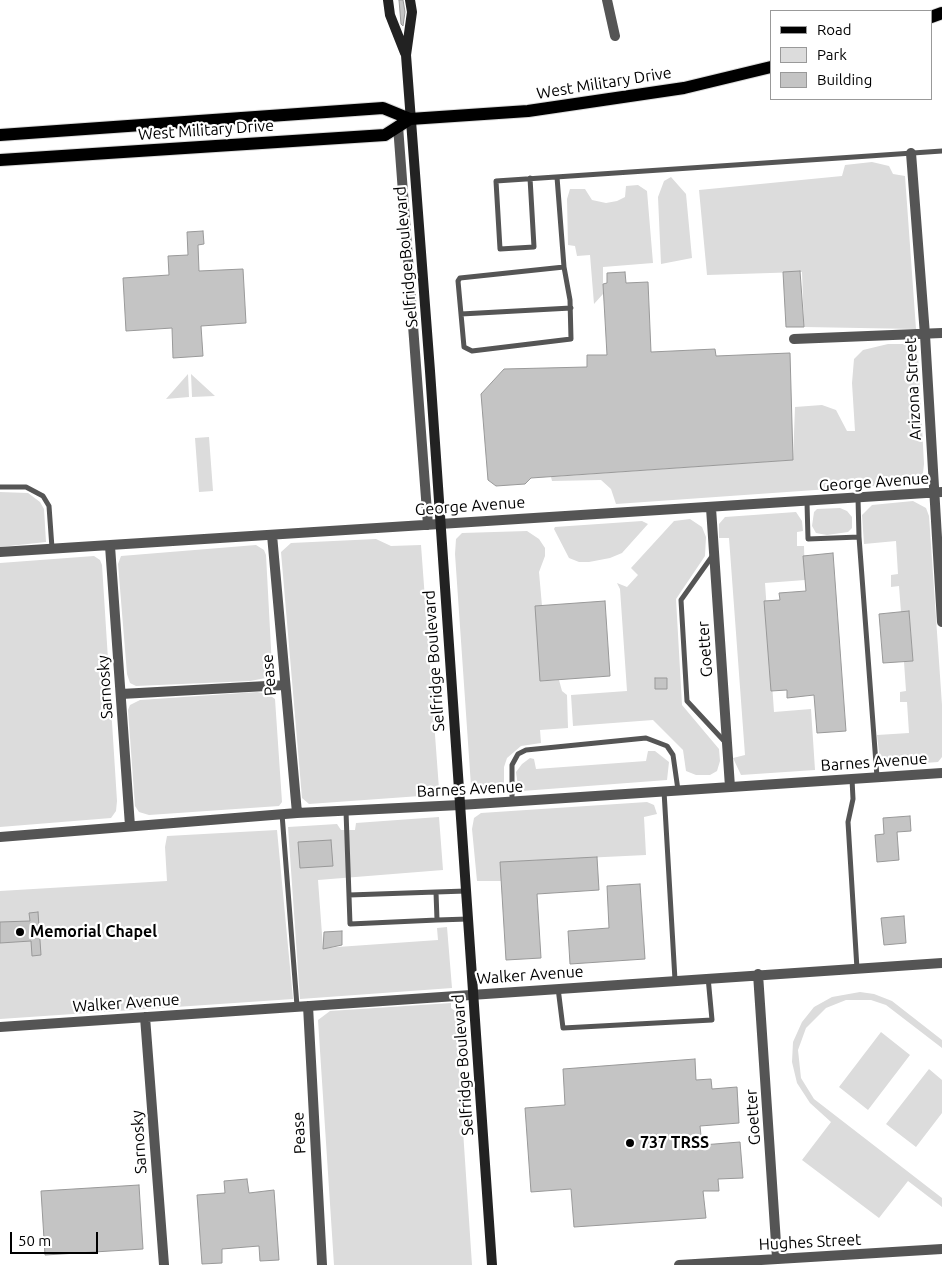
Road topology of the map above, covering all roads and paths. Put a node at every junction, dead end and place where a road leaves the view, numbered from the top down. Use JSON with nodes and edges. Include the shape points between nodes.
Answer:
{"nodes":[{"id":1,"x":388,"y":0,"type":"edge"},
{"id":2,"x":410,"y":0,"type":"edge"},
{"id":3,"x":607,"y":0,"type":"edge"},
{"id":4,"x":614,"y":36,"type":"dead end"},
{"id":5,"x":406,"y":55,"type":"junction"},
{"id":6,"x":770,"y":68,"type":"edge"},
{"id":7,"x":410,"y":119,"type":"junction"},
{"id":8,"x":398,"y":126,"type":"junction"},
{"id":9,"x":0,"y":135,"type":"edge"},
{"id":10,"x":942,"y":151,"type":"edge"},
{"id":11,"x":911,"y":153,"type":"junction"},
{"id":12,"x":0,"y":160,"type":"edge"},
{"id":13,"x":557,"y":177,"type":"junction"},
{"id":14,"x":530,"y":178,"type":"junction"},
{"id":15,"x":564,"y":267,"type":"junction"},
{"id":16,"x":571,"y":308,"type":"junction"},
{"id":17,"x":461,"y":314,"type":"junction"},
{"id":18,"x":942,"y":333,"type":"edge"},
{"id":19,"x":925,"y":335,"type":"junction"},
{"id":20,"x":794,"y":339,"type":"dead end"},
{"id":21,"x":0,"y":487,"type":"edge"},
{"id":22,"x":938,"y":492,"type":"edge"},
{"id":23,"x":858,"y":498,"type":"junction"},
{"id":24,"x":807,"y":502,"type":"junction"},
{"id":25,"x":711,"y":508,"type":"junction"},
{"id":26,"x":428,"y":524,"type":"junction"},
{"id":27,"x":439,"y":524,"type":"junction"},
{"id":28,"x":272,"y":535,"type":"junction"},
{"id":29,"x":858,"y":537,"type":"junction"},
{"id":30,"x":110,"y":546,"type":"junction"},
{"id":31,"x":52,"y":548,"type":"junction"},
{"id":32,"x":0,"y":552,"type":"edge"},
{"id":33,"x":713,"y":555,"type":"junction"},
{"id":34,"x":942,"y":622,"type":"edge"},
{"id":35,"x":285,"y":685,"type":"junction"},
{"id":36,"x":121,"y":694,"type":"junction"},
{"id":37,"x":726,"y":744,"type":"junction"},
{"id":38,"x":942,"y":773,"type":"edge"},
{"id":39,"x":877,"y":777,"type":"junction"},
{"id":40,"x":852,"y":779,"type":"junction"},
{"id":41,"x":730,"y":787,"type":"junction"},
{"id":42,"x":678,"y":790,"type":"junction"},
{"id":43,"x":664,"y":791,"type":"junction"},
{"id":44,"x":512,"y":802,"type":"junction"},
{"id":45,"x":460,"y":805,"type":"junction"},
{"id":46,"x":346,"y":811,"type":"junction"},
{"id":47,"x":297,"y":813,"type":"junction"},
{"id":48,"x":282,"y":814,"type":"junction"},
{"id":49,"x":130,"y":826,"type":"junction"},
{"id":50,"x":0,"y":837,"type":"edge"},
{"id":51,"x":466,"y":891,"type":"junction"},
{"id":52,"x":436,"y":892,"type":"junction"},
{"id":53,"x":349,"y":896,"type":"junction"},
{"id":54,"x":468,"y":919,"type":"junction"},
{"id":55,"x":437,"y":920,"type":"junction"},
{"id":56,"x":942,"y":963,"type":"edge"},
{"id":57,"x":857,"y":969,"type":"junction"},
{"id":58,"x":758,"y":974,"type":"junction"},
{"id":59,"x":708,"y":977,"type":"junction"},
{"id":60,"x":674,"y":980,"type":"junction"},
{"id":61,"x":558,"y":988,"type":"junction"},
{"id":62,"x":473,"y":994,"type":"junction"},
{"id":63,"x":308,"y":1006,"type":"junction"},
{"id":64,"x":297,"y":1007,"type":"junction"},
{"id":65,"x":145,"y":1017,"type":"junction"},
{"id":66,"x":0,"y":1027,"type":"edge"},
{"id":67,"x":942,"y":1249,"type":"edge"},
{"id":68,"x":777,"y":1258,"type":"junction"},
{"id":69,"x":321,"y":1262,"type":"edge"},
{"id":70,"x":812,"y":1262,"type":"edge"},
{"id":71,"x":164,"y":1265,"type":"edge"},
{"id":72,"x":492,"y":1265,"type":"edge"},
{"id":73,"x":679,"y":1265,"type":"edge"}],
"edges":[{"from":1,"to":5,"type":"street","name":"Selfridge Boulevard","via":[[390,15]]},
{"from":2,"to":5,"type":"street","name":"Selfridge Boulevard","via":[[412,12]]},
{"from":3,"to":4,"type":"street"},
{"from":5,"to":7,"type":"street","name":"Selfridge Boulevard"},
{"from":6,"to":7,"type":"main road","name":"West Military Drive","via":[[684,88],[528,111]]},
{"from":7,"to":8,"type":"main road","name":"West Military Drive"},
{"from":7,"to":9,"type":"main road","name":"West Military Drive","via":[[383,108]]},
{"from":7,"to":27,"type":"street","name":"Selfridge Boulevard"},
{"from":8,"to":12,"type":"main road","name":"West Military Drive","via":[[385,135]]},
{"from":8,"to":26,"type":"street"},
{"from":10,"to":11,"type":"lane"},
{"from":11,"to":13,"type":"lane"},
{"from":11,"to":19,"type":"street","name":"Arizona Street"},
{"from":13,"to":14,"type":"lane"},
{"from":13,"to":15,"type":"lane"},
{"from":14,"to":14,"type":"lane","via":[[496,181],[500,249],[534,247]]},
{"from":15,"to":16,"type":"lane"},
{"from":15,"to":17,"type":"lane","via":[[462,277],[458,281]]},
{"from":16,"to":17,"type":"lane"},
{"from":16,"to":17,"type":"lane","via":[[572,334],[568,341],[472,351],[464,347]]},
{"from":18,"to":19,"type":"street"},
{"from":19,"to":20,"type":"street"},
{"from":19,"to":22,"type":"street","name":"Arizona Street"},
{"from":21,"to":31,"type":"lane","via":[[26,487],[42,496],[49,506]]},
{"from":22,"to":23,"type":"street","name":"George Avenue"},
{"from":22,"to":34,"type":"street","name":"Arizona Street"},
{"from":23,"to":24,"type":"street","name":"George Avenue"},
{"from":23,"to":29,"type":"lane"},
{"from":24,"to":25,"type":"street","name":"George Avenue"},
{"from":24,"to":29,"type":"lane","via":[[808,538]]},
{"from":25,"to":27,"type":"street","name":"George Avenue"},
{"from":25,"to":33,"type":"street","name":"Goetter"},
{"from":26,"to":27,"type":"street","name":"George Avenue"},
{"from":26,"to":28,"type":"street","name":"George Avenue"},
{"from":27,"to":45,"type":"street","name":"Selfridge Boulevard"},
{"from":28,"to":30,"type":"street","name":"George Avenue"},
{"from":28,"to":35,"type":"street","name":"Pease"},
{"from":29,"to":39,"type":"lane"},
{"from":30,"to":31,"type":"street","name":"George Avenue"},
{"from":30,"to":36,"type":"street","name":"Sarnosky"},
{"from":31,"to":32,"type":"street","name":"George Avenue"},
{"from":33,"to":37,"type":"street","name":"Goetter"},
{"from":33,"to":37,"type":"lane","via":[[681,600],[687,701]]},
{"from":35,"to":36,"type":"street"},
{"from":35,"to":47,"type":"street","name":"Pease"},
{"from":36,"to":49,"type":"street","name":"Sarnosky"},
{"from":37,"to":41,"type":"street","name":"Goetter"},
{"from":38,"to":39,"type":"street","name":"Barnes Avenue"},
{"from":39,"to":40,"type":"street","name":"Barnes Avenue"},
{"from":40,"to":41,"type":"street","name":"Barnes Avenue"},
{"from":40,"to":57,"type":"lane","via":[[853,799],[848,822]]},
{"from":41,"to":42,"type":"street","name":"Barnes Avenue"},
{"from":42,"to":43,"type":"street","name":"Barnes Avenue"},
{"from":42,"to":44,"type":"lane","via":[[673,755],[668,746],[646,738],[526,750],[518,754],[512,765]]},
{"from":43,"to":44,"type":"street","name":"Barnes Avenue"},
{"from":43,"to":60,"type":"lane"},
{"from":44,"to":45,"type":"street","name":"Barnes Avenue"},
{"from":45,"to":46,"type":"street","name":"Barnes Avenue"},
{"from":45,"to":51,"type":"street","name":"Selfridge Boulevard"},
{"from":46,"to":47,"type":"street","name":"Barnes Avenue"},
{"from":46,"to":53,"type":"lane"},
{"from":47,"to":48,"type":"street","name":"Barnes Avenue"},
{"from":48,"to":49,"type":"street","name":"Barnes Avenue"},
{"from":48,"to":64,"type":"lane"},
{"from":49,"to":50,"type":"street","name":"Barnes Avenue"},
{"from":51,"to":52,"type":"lane"},
{"from":51,"to":54,"type":"street","name":"Selfridge Boulevard"},
{"from":52,"to":53,"type":"lane"},
{"from":52,"to":55,"type":"lane"},
{"from":53,"to":55,"type":"lane","via":[[350,924]]},
{"from":54,"to":55,"type":"lane"},
{"from":54,"to":62,"type":"street","name":"Selfridge Boulevard"},
{"from":56,"to":57,"type":"street","name":"Walker Avenue"},
{"from":57,"to":58,"type":"street","name":"Walker Avenue"},
{"from":58,"to":59,"type":"street","name":"Walker Avenue"},
{"from":58,"to":68,"type":"street","name":"Goetter"},
{"from":59,"to":60,"type":"street","name":"Walker Avenue"},
{"from":59,"to":61,"type":"lane","via":[[712,1020],[563,1028]]},
{"from":60,"to":61,"type":"street","name":"Walker Avenue"},
{"from":61,"to":62,"type":"street","name":"Walker Avenue"},
{"from":62,"to":63,"type":"street","name":"Walker Avenue"},
{"from":62,"to":72,"type":"street","name":"Selfridge Boulevard"},
{"from":63,"to":64,"type":"street","name":"Walker Avenue"},
{"from":63,"to":69,"type":"street","name":"Pease"},
{"from":64,"to":65,"type":"street","name":"Walker Avenue"},
{"from":65,"to":66,"type":"street","name":"Walker Avenue"},
{"from":65,"to":71,"type":"street","name":"Sarnosky"},
{"from":67,"to":70,"type":"street","name":"Hughes Street"},
{"from":68,"to":70,"type":"street","name":"Hughes Street"},
{"from":68,"to":73,"type":"street","name":"Hughes Street"}]}
